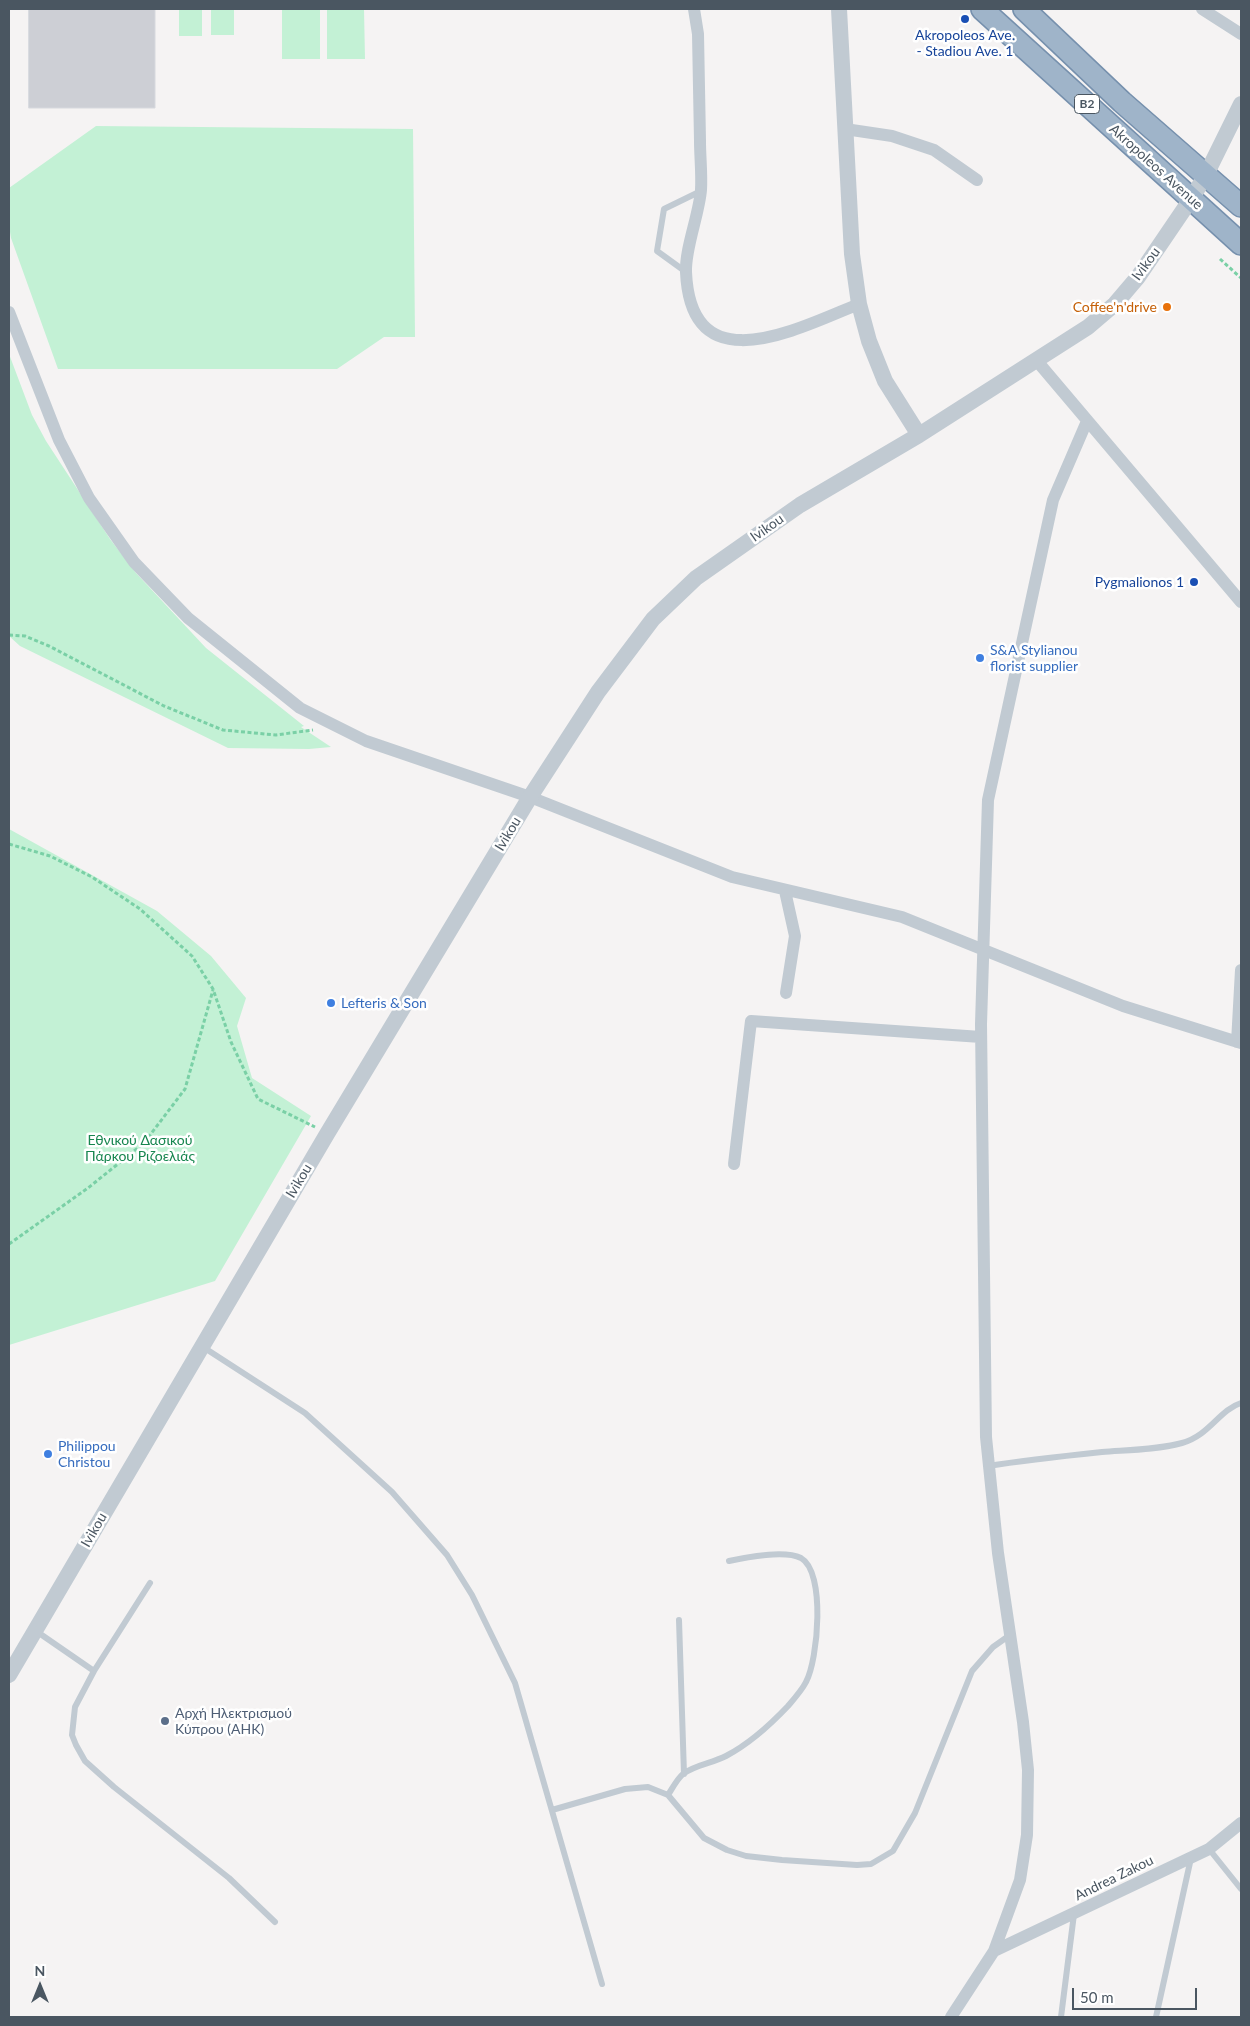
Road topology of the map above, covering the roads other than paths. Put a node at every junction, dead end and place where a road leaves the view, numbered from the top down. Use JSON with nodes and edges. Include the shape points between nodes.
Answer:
{"nodes":[{"id":1,"x":694,"y":9,"type":"edge"},
{"id":2,"x":839,"y":9,"type":"edge"},
{"id":3,"x":982,"y":9,"type":"edge"},
{"id":4,"x":1024,"y":9,"type":"edge"},
{"id":5,"x":1202,"y":9,"type":"edge"},
{"id":6,"x":1241,"y":34,"type":"edge"},
{"id":7,"x":1241,"y":104,"type":"edge"},
{"id":8,"x":845,"y":129,"type":"junction"},
{"id":9,"x":1206,"y":175,"type":"junction"},
{"id":10,"x":977,"y":180,"type":"dead end"},
{"id":11,"x":701,"y":191,"type":"junction"},
{"id":12,"x":1191,"y":199,"type":"junction"},
{"id":13,"x":1241,"y":206,"type":"edge"},
{"id":14,"x":1241,"y":244,"type":"edge"},
{"id":15,"x":686,"y":272,"type":"junction"},
{"id":16,"x":859,"y":304,"type":"junction"},
{"id":17,"x":9,"y":312,"type":"edge"},
{"id":18,"x":1037,"y":361,"type":"junction"},
{"id":19,"x":1087,"y":421,"type":"junction"},
{"id":20,"x":918,"y":435,"type":"junction"},
{"id":21,"x":1241,"y":602,"type":"edge"},
{"id":22,"x":530,"y":797,"type":"junction"},
{"id":23,"x":785,"y":891,"type":"junction"},
{"id":24,"x":983,"y":949,"type":"junction"},
{"id":25,"x":1241,"y":970,"type":"edge"},
{"id":26,"x":786,"y":993,"type":"dead end"},
{"id":27,"x":981,"y":1037,"type":"junction"},
{"id":28,"x":1239,"y":1043,"type":"edge"},
{"id":29,"x":734,"y":1164,"type":"dead end"},
{"id":30,"x":202,"y":1346,"type":"junction"},
{"id":31,"x":1241,"y":1403,"type":"edge"},
{"id":32,"x":988,"y":1466,"type":"junction"},
{"id":33,"x":729,"y":1561,"type":"dead end"},
{"id":34,"x":150,"y":1582,"type":"dead end"},
{"id":35,"x":679,"y":1620,"type":"dead end"},
{"id":36,"x":35,"y":1631,"type":"junction"},
{"id":37,"x":1011,"y":1635,"type":"junction"},
{"id":38,"x":94,"y":1671,"type":"junction"},
{"id":39,"x":9,"y":1675,"type":"edge"},
{"id":40,"x":684,"y":1774,"type":"junction"},
{"id":41,"x":668,"y":1795,"type":"junction"},
{"id":42,"x":552,"y":1810,"type":"junction"},
{"id":43,"x":1241,"y":1823,"type":"edge"},
{"id":44,"x":1209,"y":1849,"type":"junction"},
{"id":45,"x":1191,"y":1858,"type":"junction"},
{"id":46,"x":1241,"y":1889,"type":"edge"},
{"id":47,"x":1074,"y":1914,"type":"junction"},
{"id":48,"x":275,"y":1922,"type":"dead end"},
{"id":49,"x":994,"y":1951,"type":"junction"},
{"id":50,"x":602,"y":1984,"type":"dead end"},
{"id":51,"x":951,"y":2017,"type":"edge"},
{"id":52,"x":1061,"y":2017,"type":"edge"},
{"id":53,"x":1156,"y":2017,"type":"edge"}],
"edges":[{"from":1,"to":11,"type":"street","via":[[698,34]]},
{"from":2,"to":8,"type":"street"},
{"from":3,"to":12,"type":"highway","name":"Akropoleos Avenue","number":"B2"},
{"from":4,"to":9,"type":"highway","name":"Akropoleos Avenue","number":"B2","via":[[1122,102]]},
{"from":5,"to":6,"type":"street"},
{"from":7,"to":9,"type":"street","name":"Ivikou"},
{"from":8,"to":10,"type":"street","via":[[892,136],[934,150]]},
{"from":8,"to":16,"type":"street","via":[[852,254]]},
{"from":9,"to":12,"type":"street","name":"Ivikou"},
{"from":9,"to":13,"type":"highway","name":"Akropoleos Avenue","number":"B2"},
{"from":11,"to":15,"type":"street"},
{"from":11,"to":15,"type":"lane","via":[[664,209],[657,251]]},
{"from":12,"to":14,"type":"highway","name":"Akropoleos Avenue","number":"B2"},
{"from":12,"to":18,"type":"street","name":"Ivikou","via":[[1138,277],[1115,304],[1088,327]]},
{"from":15,"to":16,"type":"street","via":[[694,316],[700,325],[727,340],[776,337]]},
{"from":16,"to":20,"type":"street","via":[[885,381]]},
{"from":17,"to":22,"type":"street","via":[[59,440],[89,498],[134,562],[188,618],[300,708],[366,741]]},
{"from":18,"to":19,"type":"street"},
{"from":18,"to":20,"type":"street","name":"Ivikou"},
{"from":19,"to":21,"type":"street"},
{"from":19,"to":24,"type":"street","via":[[1053,500],[988,800]]},
{"from":20,"to":22,"type":"street","name":"Ivikou","via":[[800,505],[696,578],[653,619]]},
{"from":22,"to":23,"type":"street","via":[[732,877]]},
{"from":22,"to":30,"type":"street","name":"Ivikou"},
{"from":23,"to":24,"type":"street","via":[[902,917]]},
{"from":23,"to":26,"type":"street","via":[[795,936]]},
{"from":24,"to":27,"type":"street"},
{"from":24,"to":28,"type":"street","via":[[1124,1006]]},
{"from":25,"to":28,"type":"street"},
{"from":27,"to":29,"type":"street","via":[[751,1021]]},
{"from":27,"to":32,"type":"street"},
{"from":30,"to":36,"type":"street","name":"Ivikou"},
{"from":30,"to":42,"type":"lane","via":[[305,1412],[392,1492],[447,1554],[472,1595],[515,1683]]},
{"from":31,"to":32,"type":"lane","via":[[1202,1435],[1182,1443]]},
{"from":32,"to":37,"type":"street"},
{"from":33,"to":40,"type":"lane","via":[[749,1556],[789,1555],[808,1563],[813,1574],[817,1614],[816,1652],[807,1681],[788,1706],[726,1756]]},
{"from":34,"to":38,"type":"lane"},
{"from":35,"to":40,"type":"lane"},
{"from":36,"to":38,"type":"lane"},
{"from":36,"to":39,"type":"street","name":"Ivikou"},
{"from":37,"to":41,"type":"lane","via":[[993,1647],[972,1671],[915,1813],[893,1851],[882,1859],[857,1865],[746,1856],[704,1838]]},
{"from":37,"to":49,"type":"street","via":[[1028,1770],[1027,1835],[1020,1880]]},
{"from":38,"to":48,"type":"lane","via":[[75,1706],[73,1721],[72,1735],[85,1761],[228,1878]]},
{"from":40,"to":41,"type":"lane"},
{"from":41,"to":42,"type":"lane","via":[[648,1787],[625,1789]]},
{"from":42,"to":50,"type":"lane"},
{"from":43,"to":44,"type":"street","name":"Andrea Zakou"},
{"from":44,"to":45,"type":"street","name":"Andrea Zakou"},
{"from":44,"to":46,"type":"lane"},
{"from":45,"to":47,"type":"street","name":"Andrea Zakou"},
{"from":45,"to":53,"type":"lane"},
{"from":47,"to":49,"type":"street","name":"Andrea Zakou"},
{"from":47,"to":52,"type":"lane"},
{"from":49,"to":51,"type":"street"}]}
